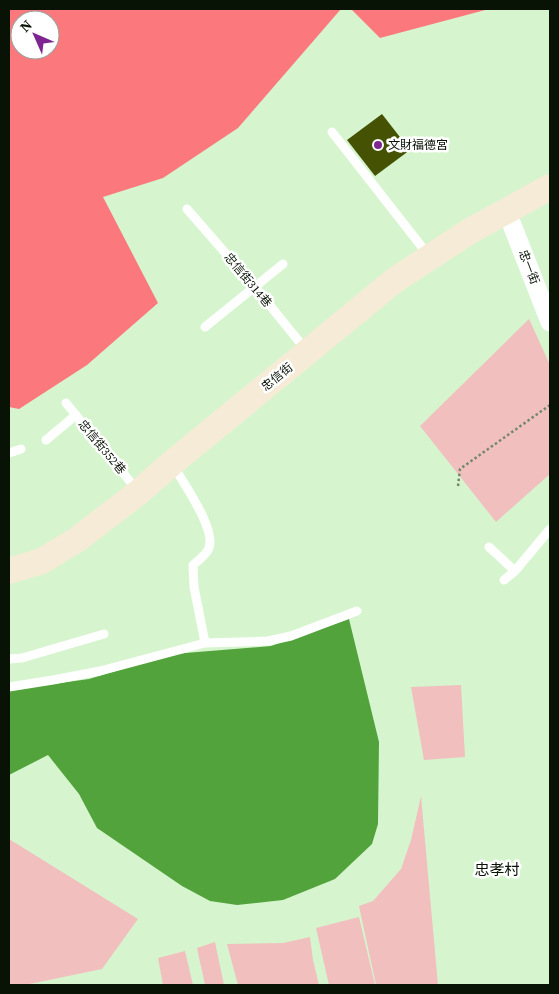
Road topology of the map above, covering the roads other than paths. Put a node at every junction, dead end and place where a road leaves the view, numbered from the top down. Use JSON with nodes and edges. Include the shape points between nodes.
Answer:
{"nodes":[{"id":1,"x":332,"y":132,"type":"dead end"},
{"id":2,"x":550,"y":187,"type":"edge"},
{"id":3,"x":188,"y":209,"type":"dead end"},
{"id":4,"x":507,"y":212,"type":"junction"},
{"id":5,"x":430,"y":258,"type":"junction"},
{"id":6,"x":283,"y":264,"type":"dead end"},
{"id":7,"x":255,"y":287,"type":"junction"},
{"id":8,"x":550,"y":322,"type":"edge"},
{"id":9,"x":205,"y":327,"type":"dead end"},
{"id":10,"x":308,"y":352,"type":"junction"},
{"id":11,"x":66,"y":403,"type":"dead end"},
{"id":12,"x":76,"y":415,"type":"junction"},
{"id":13,"x":46,"y":440,"type":"dead end"},
{"id":14,"x":21,"y":449,"type":"dead end"},
{"id":15,"x":9,"y":453,"type":"edge"},
{"id":16,"x":172,"y":463,"type":"junction"},
{"id":17,"x":139,"y":492,"type":"junction"},
{"id":18,"x":550,"y":529,"type":"edge"},
{"id":19,"x":489,"y":546,"type":"dead end"},
{"id":20,"x":9,"y":571,"type":"edge"},
{"id":21,"x":515,"y":571,"type":"junction"},
{"id":22,"x":504,"y":580,"type":"dead end"},
{"id":23,"x":357,"y":611,"type":"dead end"},
{"id":24,"x":104,"y":634,"type":"dead end"},
{"id":25,"x":205,"y":644,"type":"junction"},
{"id":26,"x":9,"y":659,"type":"edge"},
{"id":27,"x":9,"y":686,"type":"edge"}],
"edges":[{"from":1,"to":5,"type":"lane"},
{"from":2,"to":4,"type":"street","name":"忠信街"},
{"from":3,"to":7,"type":"lane","name":"忠信街314巷"},
{"from":4,"to":5,"type":"street","name":"忠信街","via":[[470,231]]},
{"from":4,"to":8,"type":"street","name":"忠一街"},
{"from":5,"to":10,"type":"street","name":"忠信街","via":[[395,280]]},
{"from":6,"to":7,"type":"lane"},
{"from":7,"to":9,"type":"lane"},
{"from":7,"to":10,"type":"lane","name":"忠信街314巷"},
{"from":10,"to":16,"type":"street","name":"忠信街"},
{"from":11,"to":12,"type":"lane","name":"忠信街352巷"},
{"from":12,"to":13,"type":"lane"},
{"from":12,"to":17,"type":"lane","name":"忠信街352巷"},
{"from":14,"to":15,"type":"lane"},
{"from":16,"to":17,"type":"street","name":"忠信街"},
{"from":16,"to":25,"type":"lane","via":[[207,524],[210,538],[209,548],[193,565]]},
{"from":17,"to":20,"type":"street","name":"忠信街","via":[[78,539],[42,561]]},
{"from":18,"to":21,"type":"lane"},
{"from":19,"to":21,"type":"lane"},
{"from":21,"to":22,"type":"lane"},
{"from":23,"to":25,"type":"lane","via":[[291,636],[268,641]]},
{"from":24,"to":26,"type":"lane"},
{"from":25,"to":27,"type":"lane","via":[[100,671]]}]}
